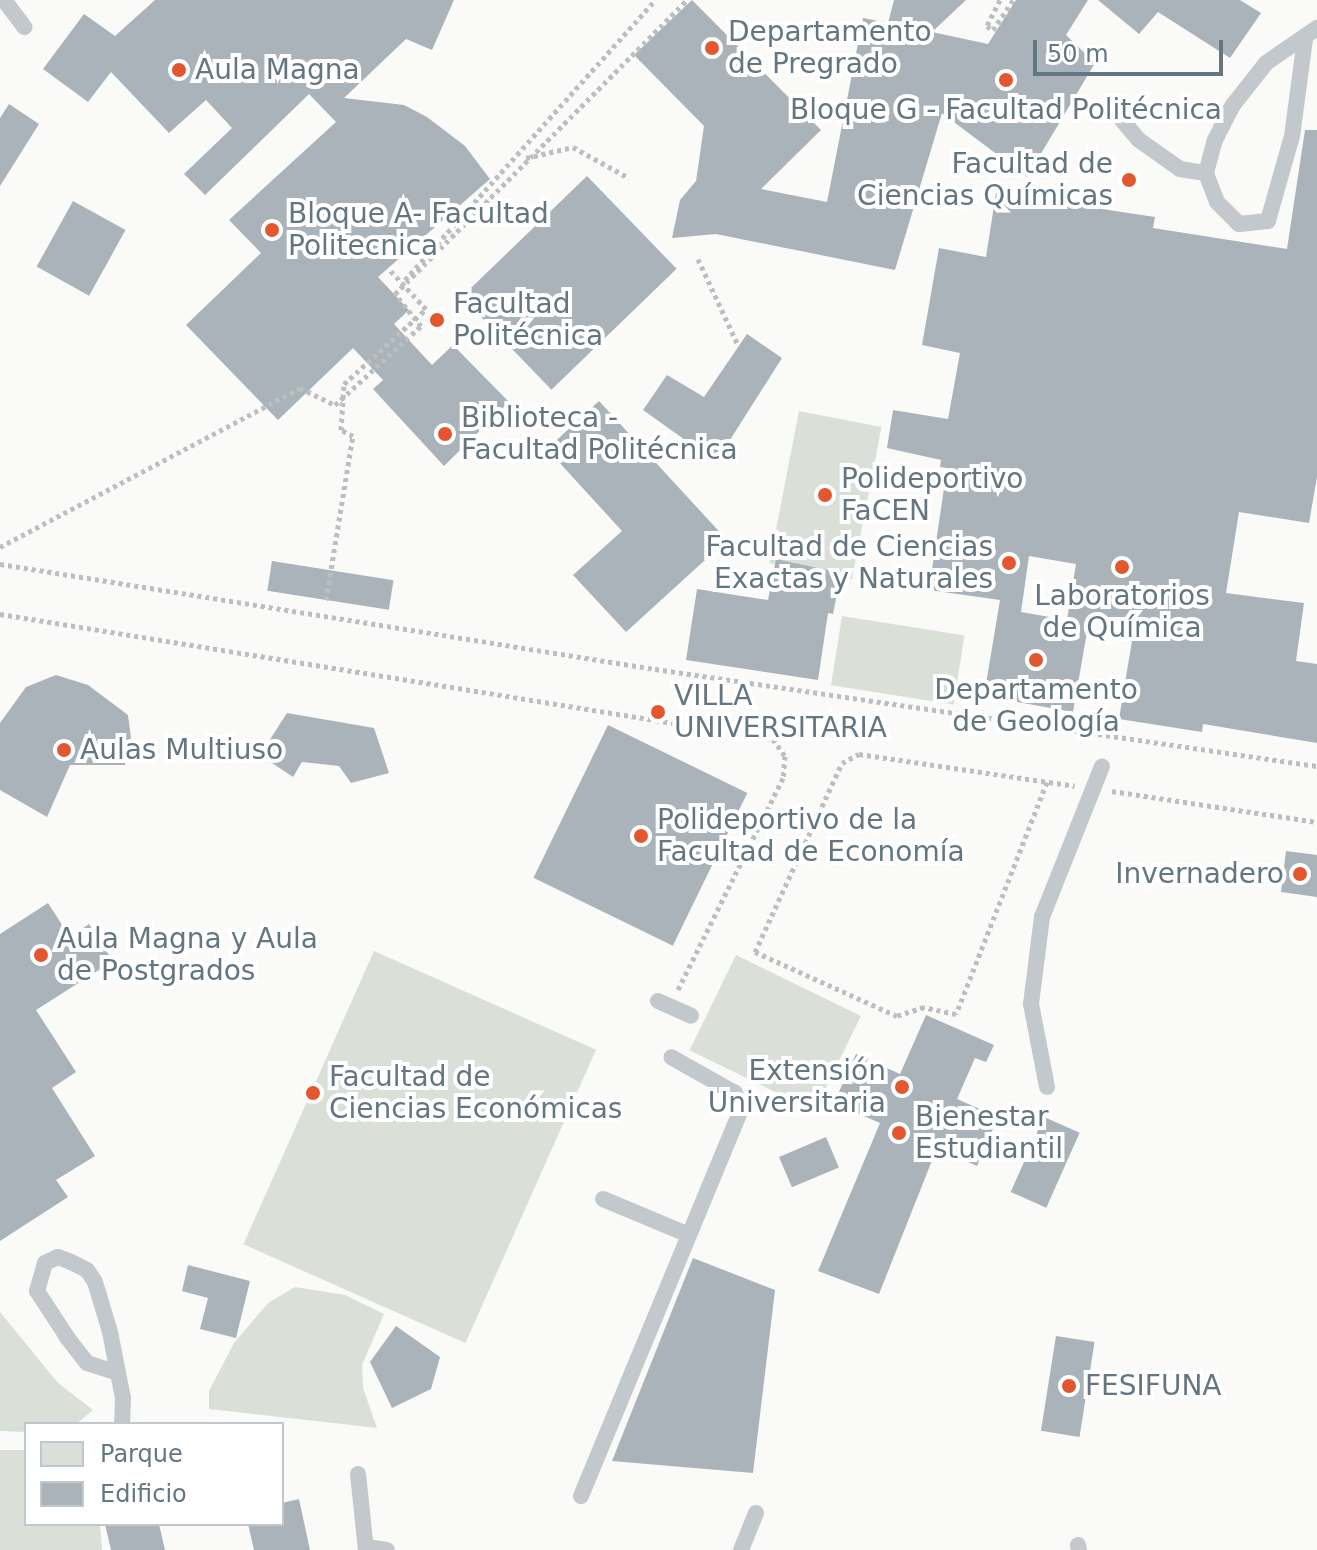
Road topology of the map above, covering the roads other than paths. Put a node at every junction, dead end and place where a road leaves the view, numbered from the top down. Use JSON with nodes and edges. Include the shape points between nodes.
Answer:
{"nodes":[{"id":1,"x":4,"y":0,"type":"edge"},
{"id":2,"x":24,"y":27,"type":"dead end"},
{"id":3,"x":1311,"y":33,"type":"edge"},
{"id":4,"x":1122,"y":120,"type":"dead end"},
{"id":5,"x":1206,"y":173,"type":"junction"},
{"id":6,"x":1102,"y":766,"type":"dead end"},
{"id":7,"x":664,"y":1004,"type":"road end"},
{"id":8,"x":691,"y":1016,"type":"dead end"},
{"id":9,"x":671,"y":1057,"type":"dead end"},
{"id":10,"x":1047,"y":1087,"type":"dead end"},
{"id":11,"x":603,"y":1199,"type":"dead end"},
{"id":12,"x":689,"y":1235,"type":"junction"},
{"id":13,"x":118,"y":1373,"type":"junction"},
{"id":14,"x":122,"y":1422,"type":"edge"},
{"id":15,"x":358,"y":1474,"type":"dead end"},
{"id":16,"x":581,"y":1496,"type":"dead end"},
{"id":17,"x":756,"y":1513,"type":"dead end"},
{"id":18,"x":366,"y":1548,"type":"edge"},
{"id":19,"x":387,"y":1550,"type":"edge"},
{"id":20,"x":741,"y":1550,"type":"edge"}],
"edges":[{"from":1,"to":2,"type":"lane"},
{"from":3,"to":5,"type":"lane","via":[[1266,63],[1233,105]]},
{"from":3,"to":5,"type":"lane","via":[[1292,136],[1268,221],[1239,224],[1217,202]]},
{"from":4,"to":5,"type":"lane","via":[[1139,140],[1180,169]]},
{"from":6,"to":10,"type":"lane","via":[[1042,917],[1031,1004]]},
{"from":7,"to":8,"type":"lane"},
{"from":9,"to":12,"type":"lane","via":[[735,1093],[742,1108]]},
{"from":11,"to":12,"type":"lane"},
{"from":12,"to":16,"type":"lane"},
{"from":13,"to":13,"type":"lane","via":[[100,1295],[87,1270],[58,1257],[45,1263],[37,1291],[67,1337],[87,1363]]},
{"from":13,"to":14,"type":"lane"},
{"from":15,"to":18,"type":"lane"},
{"from":17,"to":20,"type":"lane"},
{"from":18,"to":19,"type":"lane"}]}
